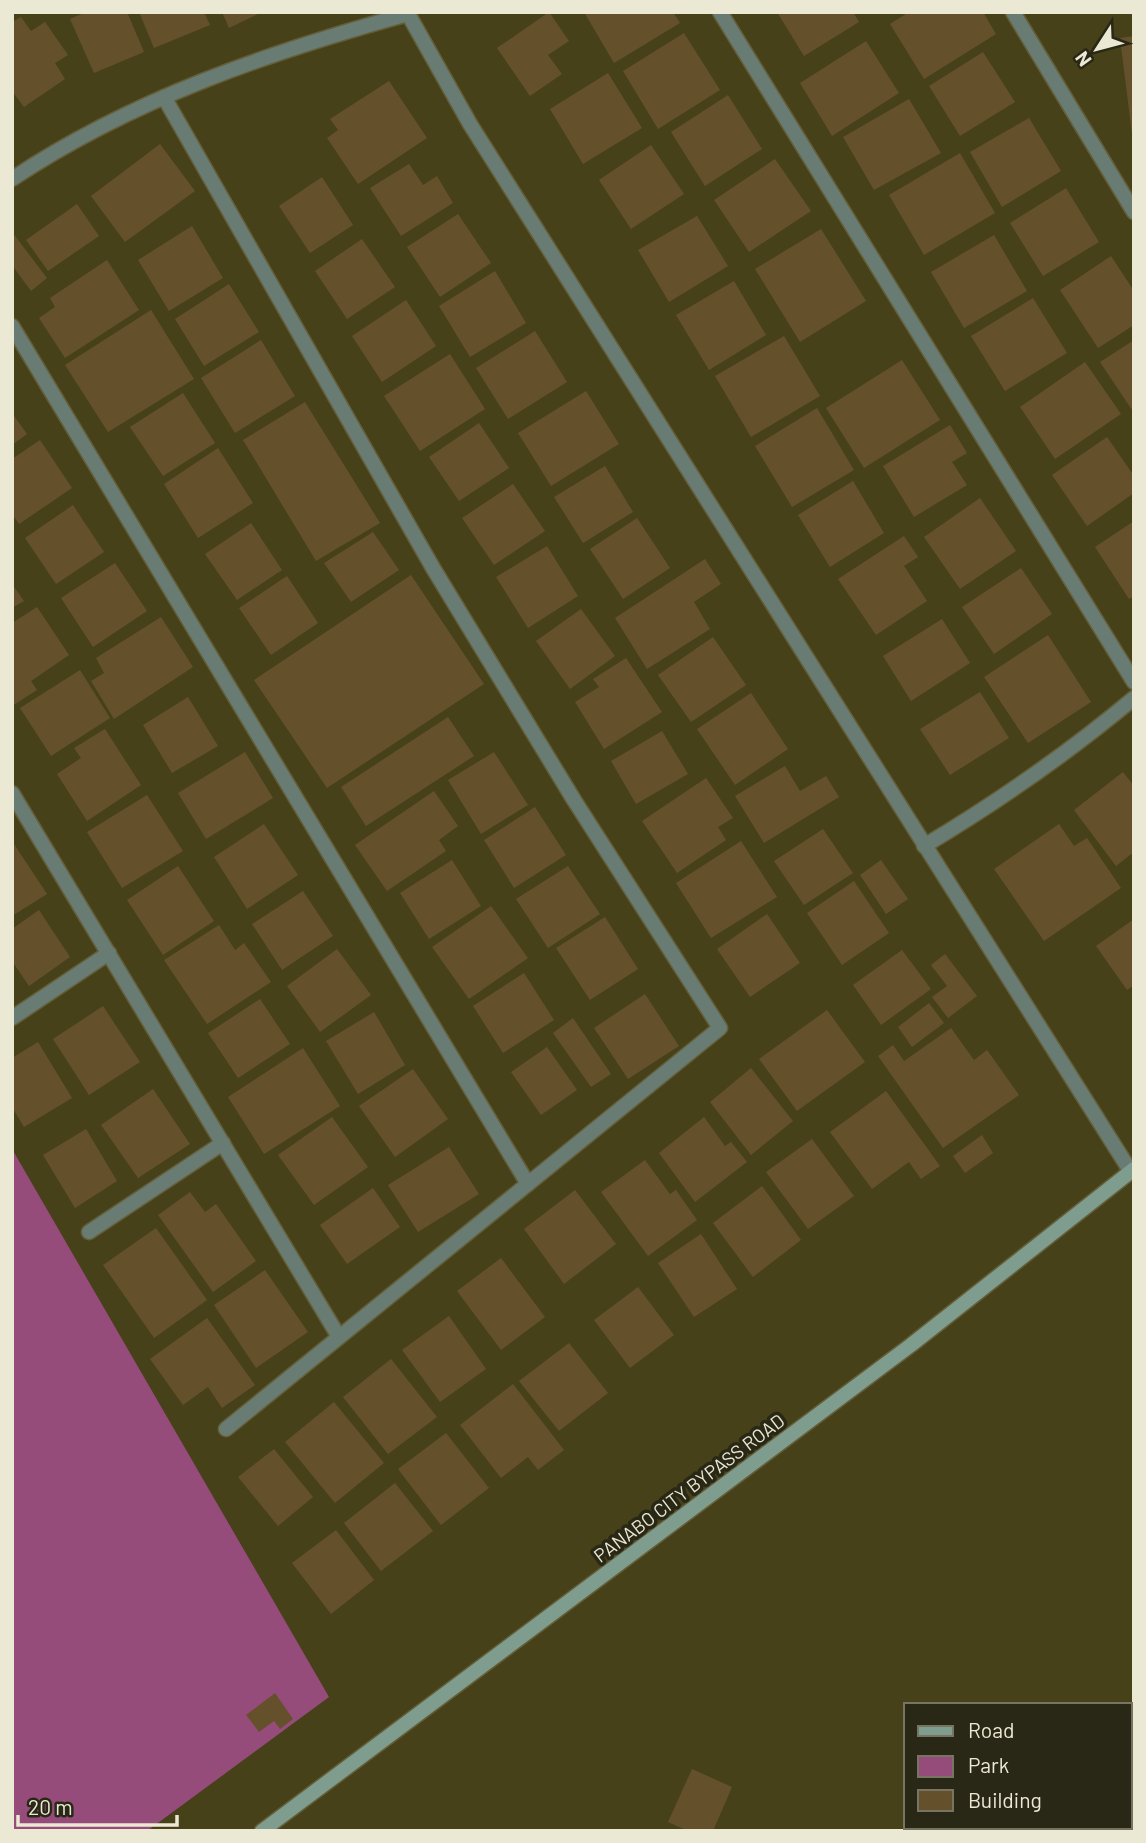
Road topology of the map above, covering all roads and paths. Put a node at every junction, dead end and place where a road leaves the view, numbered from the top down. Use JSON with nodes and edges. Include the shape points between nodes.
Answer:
{"nodes":[{"id":1,"x":720,"y":12,"type":"edge"},
{"id":2,"x":1013,"y":12,"type":"edge"},
{"id":3,"x":407,"y":13,"type":"edge"},
{"id":4,"x":164,"y":97,"type":"junction"},
{"id":5,"x":12,"y":179,"type":"edge"},
{"id":6,"x":1134,"y":212,"type":"edge"},
{"id":7,"x":12,"y":326,"type":"edge"},
{"id":8,"x":1134,"y":682,"type":"edge"},
{"id":9,"x":1134,"y":698,"type":"edge"},
{"id":10,"x":12,"y":793,"type":"edge"},
{"id":11,"x":924,"y":846,"type":"junction"},
{"id":12,"x":108,"y":953,"type":"junction"},
{"id":13,"x":12,"y":1018,"type":"edge"},
{"id":14,"x":223,"y":1143,"type":"junction"},
{"id":15,"x":1132,"y":1171,"type":"edge"},
{"id":16,"x":528,"y":1184,"type":"junction"},
{"id":17,"x":89,"y":1232,"type":"dead end"},
{"id":18,"x":339,"y":1337,"type":"junction"},
{"id":19,"x":226,"y":1429,"type":"dead end"},
{"id":20,"x":262,"y":1831,"type":"edge"}],
"edges":[{"from":1,"to":8,"type":"street"},
{"from":2,"to":6,"type":"street"},
{"from":3,"to":4,"type":"street","via":[[313,41]]},
{"from":3,"to":11,"type":"street","via":[[478,136]]},
{"from":4,"to":5,"type":"street"},
{"from":4,"to":16,"type":"street","via":[[433,568],[720,1028]]},
{"from":7,"to":16,"type":"street"},
{"from":9,"to":11,"type":"street","via":[[1011,793]]},
{"from":10,"to":12,"type":"street"},
{"from":11,"to":15,"type":"street"},
{"from":12,"to":13,"type":"street"},
{"from":12,"to":14,"type":"street"},
{"from":14,"to":17,"type":"street"},
{"from":14,"to":18,"type":"street"},
{"from":15,"to":20,"type":"main road","name":"PANABO CITY BYPASS ROAD","via":[[911,1345]]},
{"from":16,"to":18,"type":"street"},
{"from":18,"to":19,"type":"street"}]}
